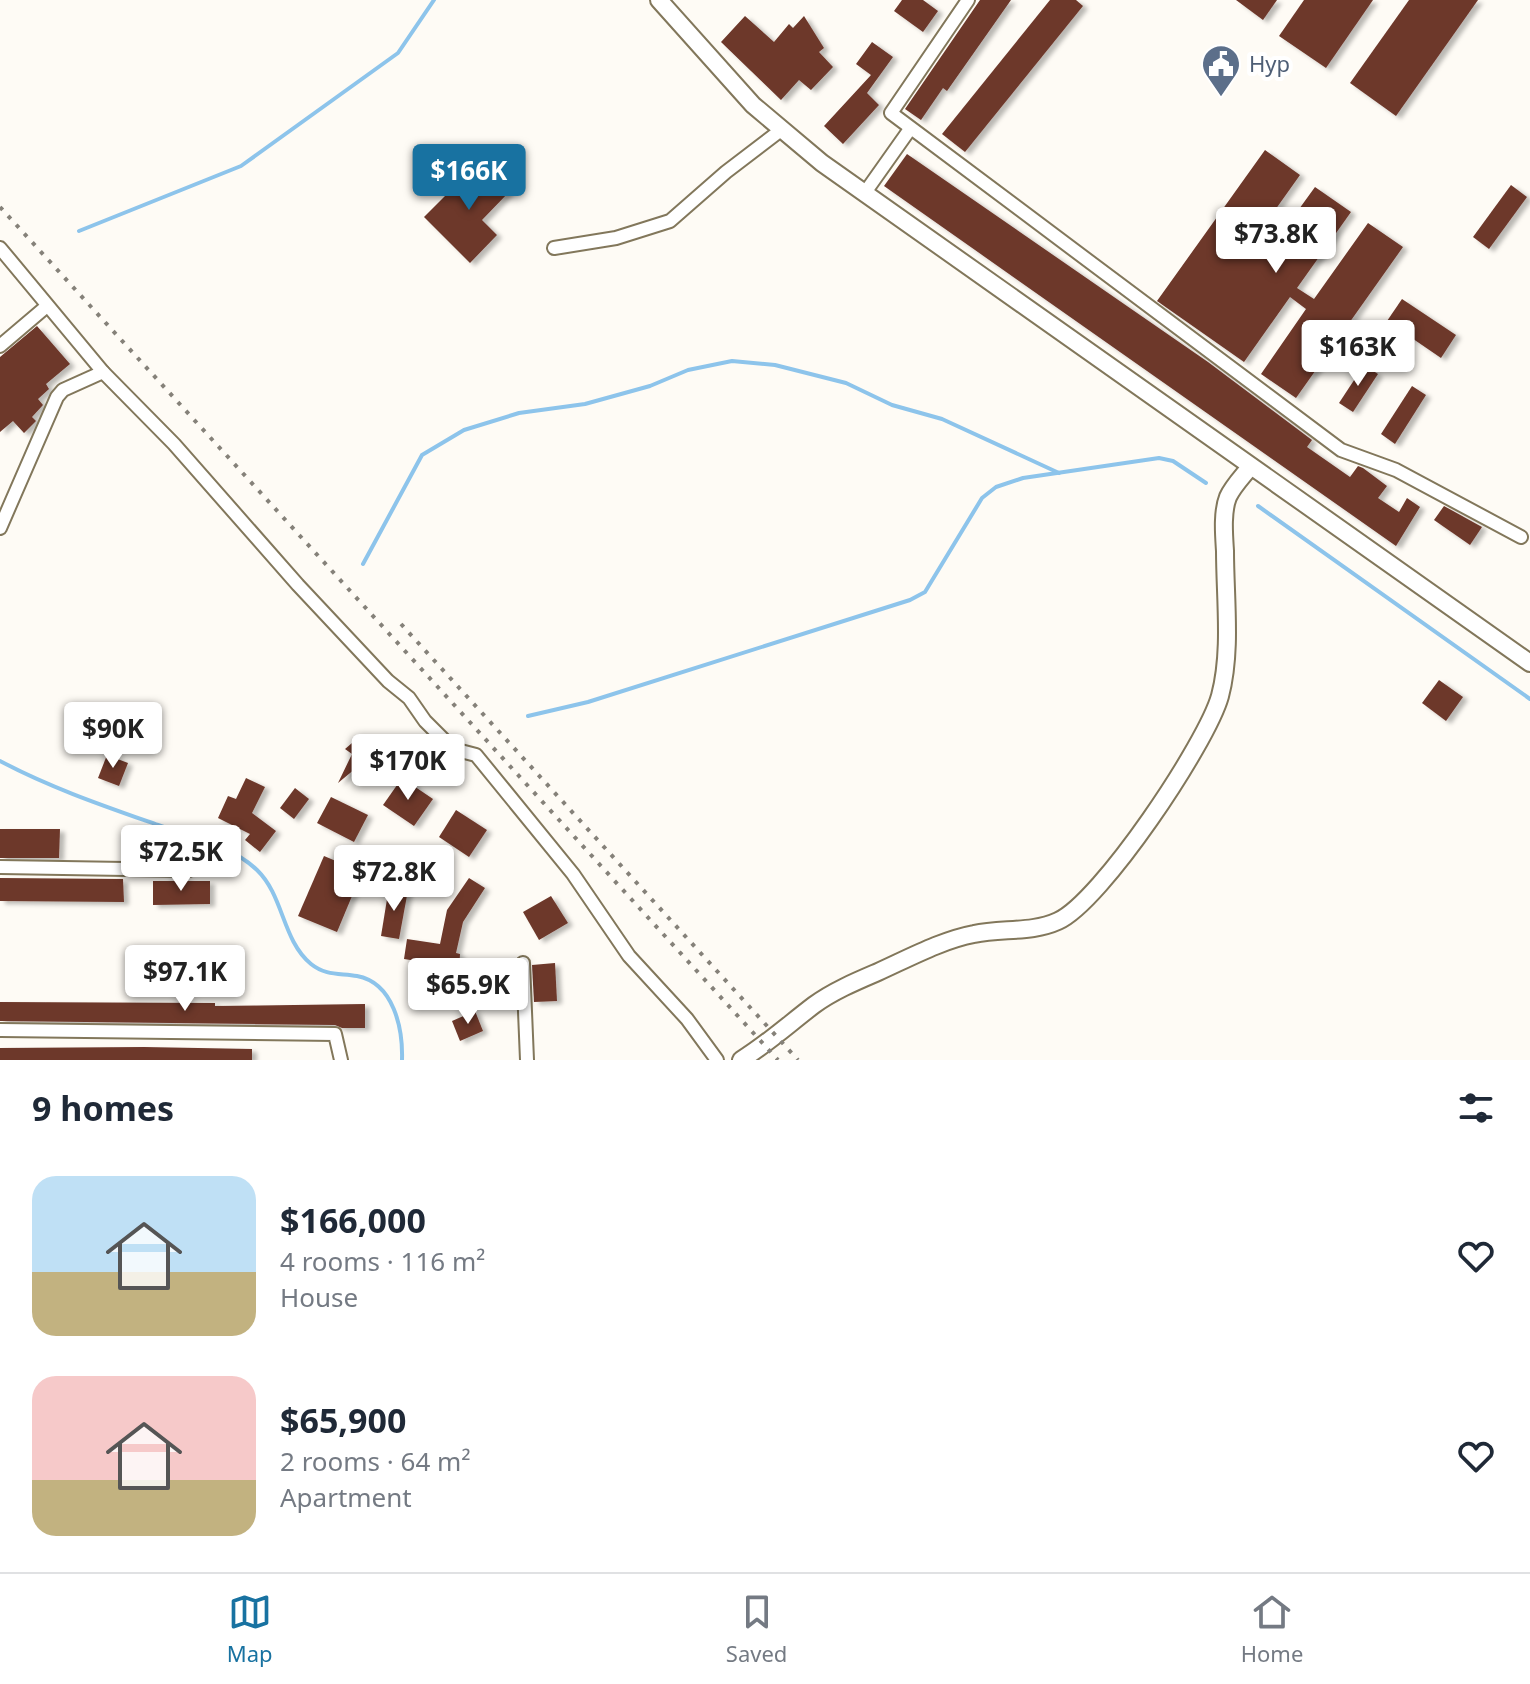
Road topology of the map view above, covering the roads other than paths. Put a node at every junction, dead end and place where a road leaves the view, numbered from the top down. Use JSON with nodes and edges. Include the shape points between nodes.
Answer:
{"nodes":[{"id":1,"x":659,"y":0,"type":"edge"},
{"id":2,"x":968,"y":0,"type":"edge"},
{"id":3,"x":910,"y":129,"type":"junction"},
{"id":4,"x":781,"y":130,"type":"junction"},
{"id":5,"x":864,"y":194,"type":"junction"},
{"id":6,"x":0,"y":248,"type":"edge"},
{"id":7,"x":554,"y":248,"type":"dead end"},
{"id":8,"x":47,"y":306,"type":"junction"},
{"id":9,"x":0,"y":346,"type":"edge"},
{"id":10,"x":103,"y":372,"type":"junction"},
{"id":11,"x":1222,"y":447,"type":"junction"},
{"id":12,"x":1250,"y":467,"type":"junction"},
{"id":13,"x":1228,"y":498,"type":"junction"},
{"id":14,"x":0,"y":528,"type":"edge"},
{"id":15,"x":1521,"y":537,"type":"dead end"},
{"id":16,"x":1530,"y":663,"type":"edge"},
{"id":17,"x":0,"y":867,"type":"edge"},
{"id":18,"x":189,"y":870,"type":"dead end"},
{"id":19,"x":523,"y":963,"type":"dead end"},
{"id":20,"x":0,"y":1030,"type":"edge"},
{"id":21,"x":341,"y":1060,"type":"edge"},
{"id":22,"x":527,"y":1060,"type":"edge"},
{"id":23,"x":717,"y":1060,"type":"edge"},
{"id":24,"x":741,"y":1060,"type":"edge"}],
"edges":[{"from":1,"to":4,"type":"main road"},
{"from":2,"to":3,"type":"street","via":[[891,113]]},
{"from":3,"to":5,"type":"street"},
{"from":3,"to":15,"type":"street","via":[[1341,450],[1396,470]]},
{"from":4,"to":5,"type":"main road"},
{"from":4,"to":7,"type":"street","via":[[670,221],[616,238]]},
{"from":5,"to":11,"type":"main road"},
{"from":6,"to":8,"type":"street"},
{"from":8,"to":9,"type":"street"},
{"from":8,"to":10,"type":"street"},
{"from":10,"to":14,"type":"street","via":[[57,397]]},
{"from":10,"to":23,"type":"street","via":[[425,721],[453,749],[476,755],[573,874],[629,956]]},
{"from":11,"to":12,"type":"main road"},
{"from":11,"to":13,"type":"main road","via":[[1230,468]]},
{"from":12,"to":13,"type":"main road"},
{"from":12,"to":16,"type":"main road"},
{"from":13,"to":24,"type":"main road","via":[[1225,666],[1215,710],[1186,766],[1088,897],[1055,922],[962,937],[847,986]]},
{"from":17,"to":18,"type":"street"},
{"from":19,"to":22,"type":"street"},
{"from":20,"to":21,"type":"street","via":[[335,1034]]}]}
